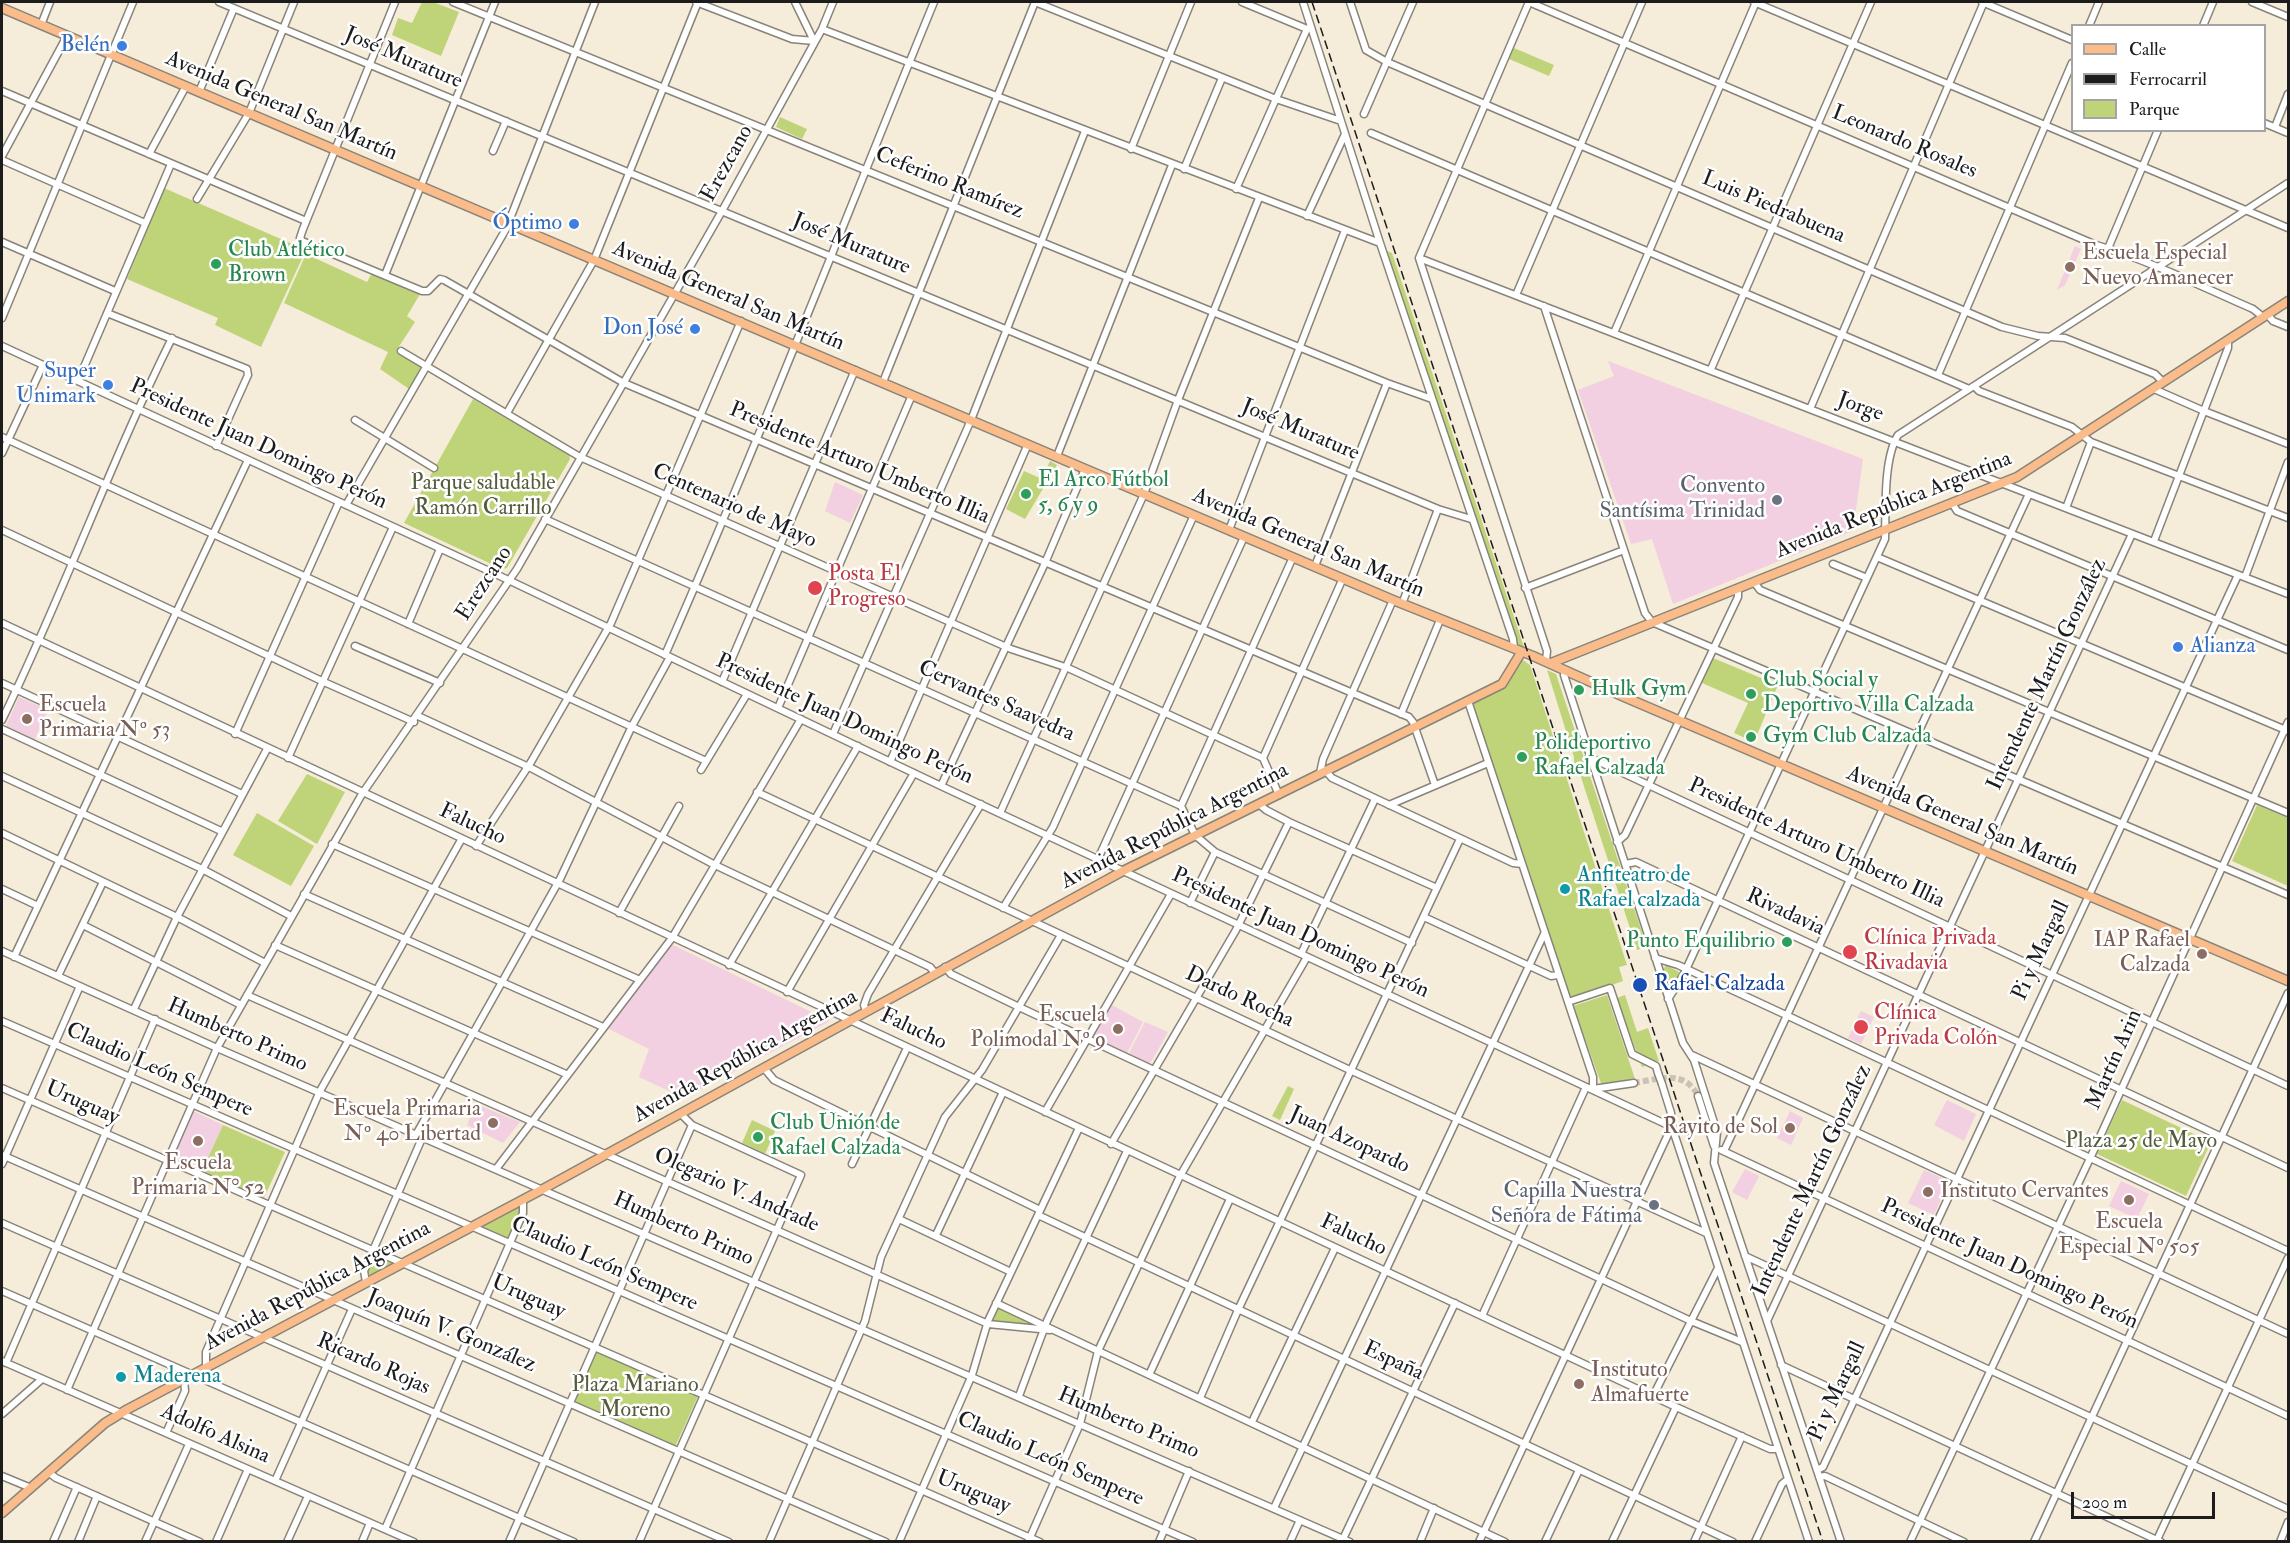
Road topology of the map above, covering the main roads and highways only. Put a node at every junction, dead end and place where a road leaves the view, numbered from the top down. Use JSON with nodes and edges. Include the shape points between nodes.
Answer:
{"nodes":[{"id":1,"x":2,"y":8,"type":"edge"},
{"id":2,"x":2289,"y":301,"type":"edge"},
{"id":3,"x":1516,"y":652,"type":"junction"},
{"id":4,"x":1548,"y":662,"type":"junction"},
{"id":5,"x":1622,"y":696,"type":"junction"},
{"id":6,"x":2289,"y":981,"type":"edge"},
{"id":7,"x":2,"y":1514,"type":"edge"}],
"edges":[{"from":1,"to":3,"type":"main road","name":"Avenida General San Martín","via":[[1315,566],[1444,625]]},
{"from":2,"to":4,"type":"main road","name":"Avenida República Argentina","via":[[2003,483]]},
{"from":3,"to":4,"type":"main road","name":"Avenida General San Martín"},
{"from":3,"to":5,"type":"main road","name":"Avenida General San Martín"},
{"from":3,"to":7,"type":"main road","name":"Avenida República Argentina","via":[[1502,684],[1123,871],[543,1189],[119,1413]]},
{"from":4,"to":5,"type":"main road","name":"Avenida General San Martín"},
{"from":5,"to":6,"type":"main road","name":"Avenida General San Martín"}]}
